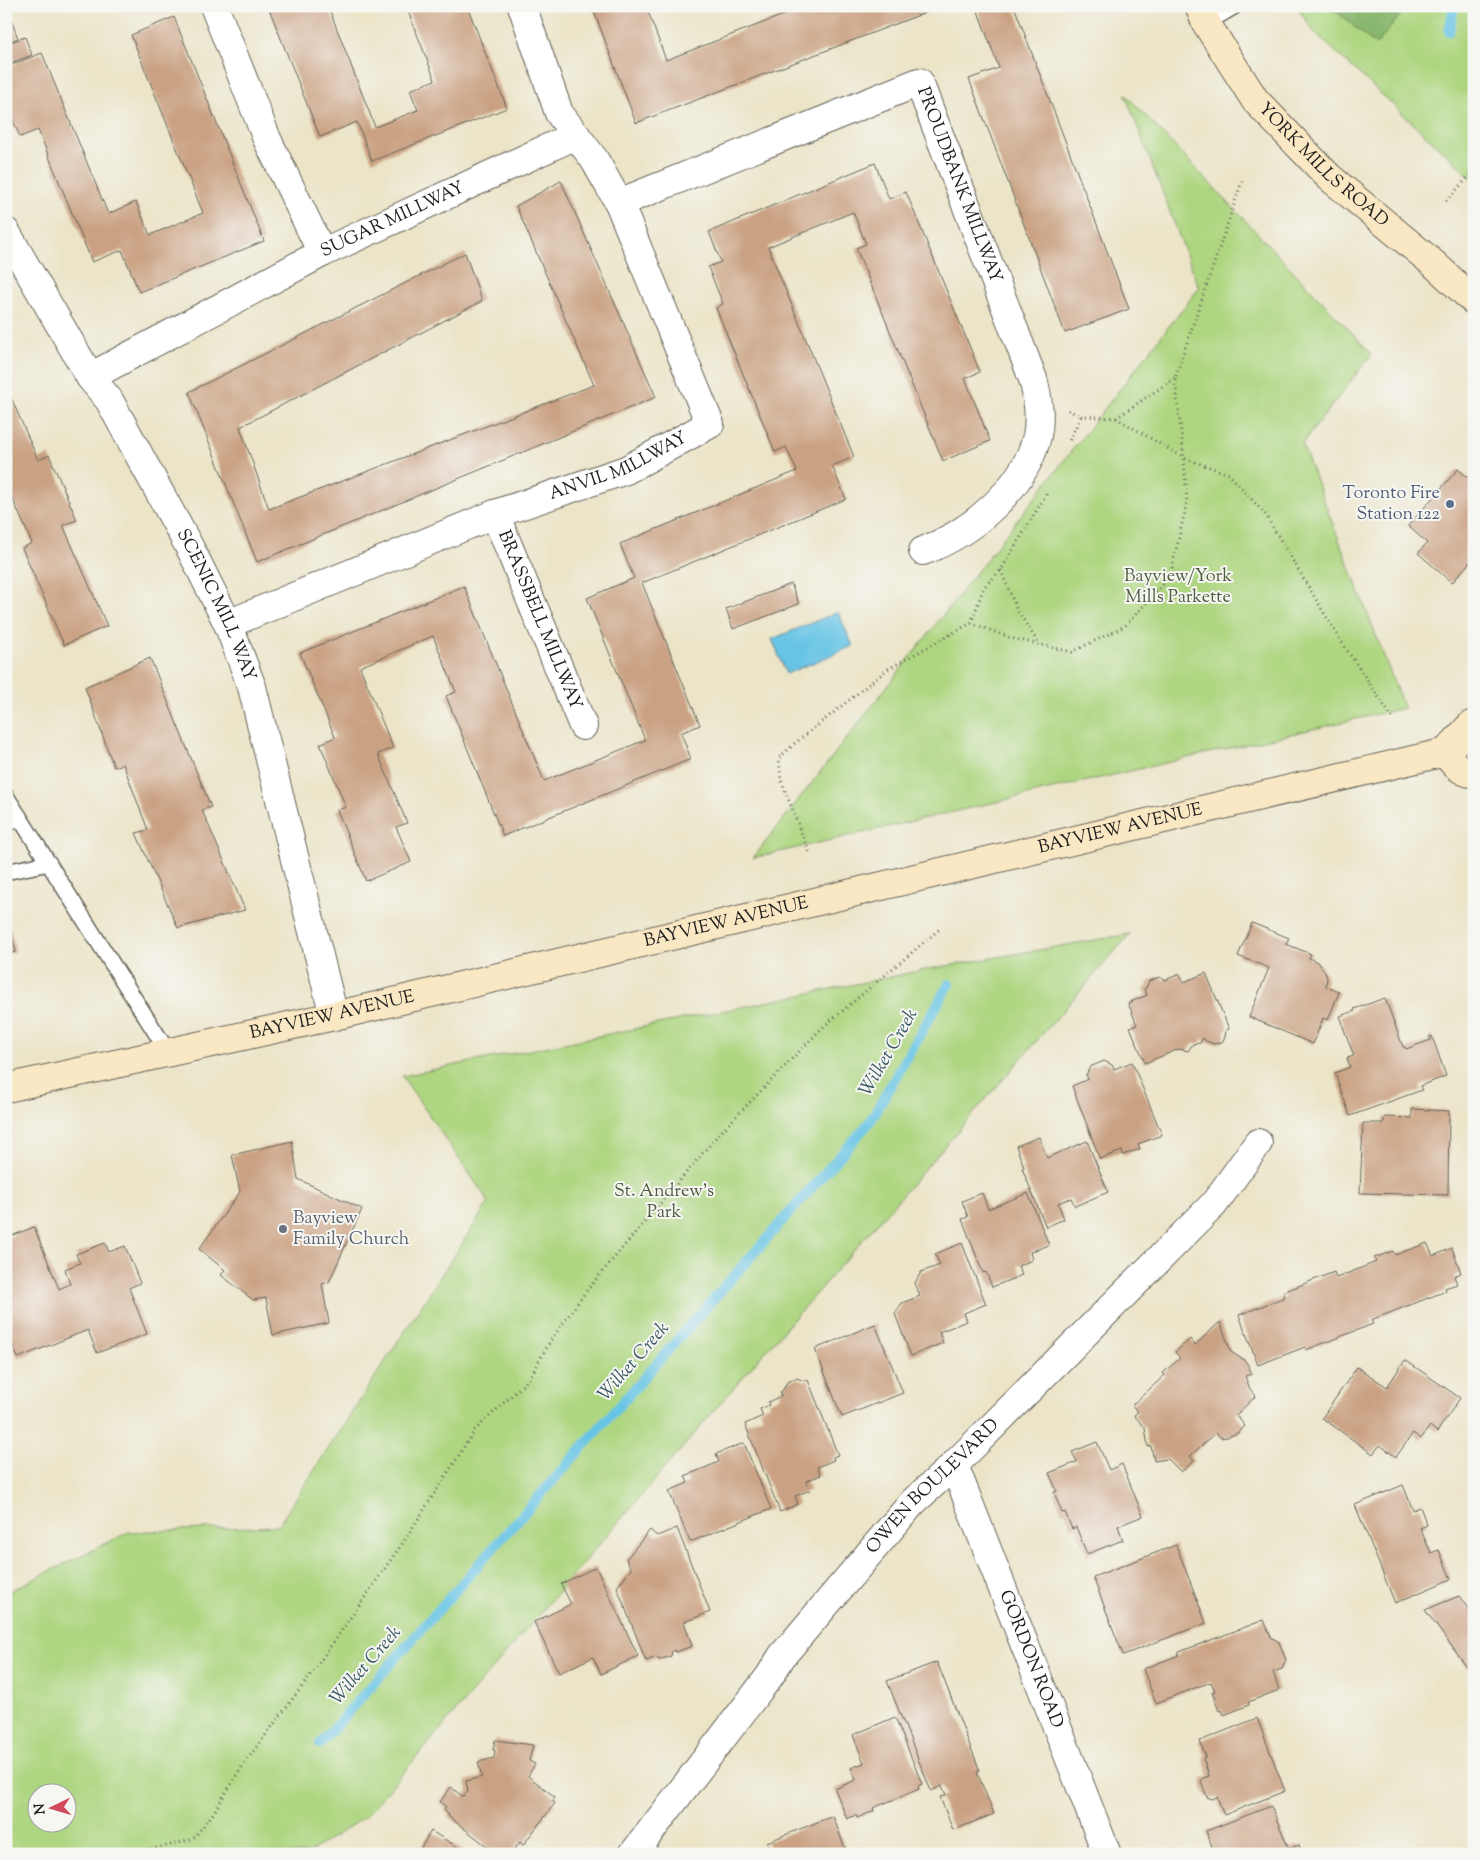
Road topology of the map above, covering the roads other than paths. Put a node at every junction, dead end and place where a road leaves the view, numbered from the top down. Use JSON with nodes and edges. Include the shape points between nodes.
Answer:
{"nodes":[{"id":1,"x":214,"y":6,"type":"edge"},
{"id":2,"x":522,"y":6,"type":"edge"},
{"id":3,"x":1235,"y":6,"type":"edge"},
{"id":4,"x":1203,"y":14,"type":"edge"},
{"id":5,"x":576,"y":136,"type":"junction"},
{"id":6,"x":619,"y":203,"type":"junction"},
{"id":7,"x":7,"y":234,"type":"edge"},
{"id":8,"x":322,"y":253,"type":"junction"},
{"id":9,"x":1474,"y":301,"type":"edge"},
{"id":10,"x":90,"y":377,"type":"junction"},
{"id":11,"x":495,"y":514,"type":"junction"},
{"id":12,"x":923,"y":552,"type":"dead end"},
{"id":13,"x":228,"y":624,"type":"junction"},
{"id":14,"x":1474,"y":724,"type":"edge"},
{"id":15,"x":583,"y":726,"type":"dead end"},
{"id":16,"x":1446,"y":752,"type":"junction"},
{"id":17,"x":1474,"y":774,"type":"edge"},
{"id":18,"x":6,"y":796,"type":"edge"},
{"id":19,"x":19,"y":816,"type":"junction"},
{"id":20,"x":6,"y":825,"type":"edge"},
{"id":21,"x":49,"y":863,"type":"junction"},
{"id":22,"x":6,"y":868,"type":"edge"},
{"id":23,"x":334,"y":1016,"type":"junction"},
{"id":24,"x":168,"y":1052,"type":"junction"},
{"id":25,"x":6,"y":1088,"type":"edge"},
{"id":26,"x":1258,"y":1143,"type":"dead end"},
{"id":27,"x":954,"y":1465,"type":"junction"},
{"id":28,"x":633,"y":1854,"type":"edge"},
{"id":29,"x":1107,"y":1854,"type":"edge"}],
"edges":[{"from":1,"to":8,"type":"street","via":[[267,139]]},
{"from":2,"to":5,"type":"street","via":[[559,113]]},
{"from":3,"to":4,"type":"lane"},
{"from":4,"to":9,"type":"main road","name":"YORK MILLS ROAD","via":[[1256,100],[1329,178]]},
{"from":5,"to":6,"type":"street","name":"ANVIL MILLWAY","via":[[594,159]]},
{"from":5,"to":8,"type":"street","name":"SUGAR MILLWAY"},
{"from":6,"to":11,"type":"street","name":"ANVIL MILLWAY","via":[[710,424],[626,470]]},
{"from":6,"to":12,"type":"street","name":"PROUDBANK MILLWAY","via":[[919,82],[1033,379],[1039,408],[1033,448],[1023,469],[1003,496],[966,529]]},
{"from":7,"to":10,"type":"street","name":"SCENIC MILL WAY"},
{"from":8,"to":10,"type":"street","name":"SUGAR MILLWAY"},
{"from":10,"to":13,"type":"street","name":"SCENIC MILL WAY","via":[[109,400]]},
{"from":11,"to":13,"type":"street","name":"ANVIL MILLWAY"},
{"from":11,"to":15,"type":"street","name":"BRASSBELL MILLWAY"},
{"from":13,"to":23,"type":"street","name":"SCENIC MILL WAY","via":[[252,687]]},
{"from":14,"to":16,"type":"main road"},
{"from":16,"to":17,"type":"main road","via":[[1455,765]]},
{"from":16,"to":23,"type":"main road","name":"BAYVIEW AVENUE"},
{"from":18,"to":19,"type":"lane"},
{"from":19,"to":20,"type":"lane"},
{"from":19,"to":21,"type":"lane"},
{"from":21,"to":22,"type":"lane","via":[[10,871]]},
{"from":21,"to":24,"type":"lane"},
{"from":23,"to":24,"type":"main road","name":"BAYVIEW AVENUE"},
{"from":24,"to":25,"type":"main road","name":"BAYVIEW AVENUE"},
{"from":26,"to":27,"type":"street","name":"OWEN BOULEVARD","via":[[1214,1204]]},
{"from":27,"to":28,"type":"street","name":"OWEN BOULEVARD","via":[[913,1502],[782,1656]]},
{"from":27,"to":29,"type":"street","name":"GORDON ROAD"}]}
